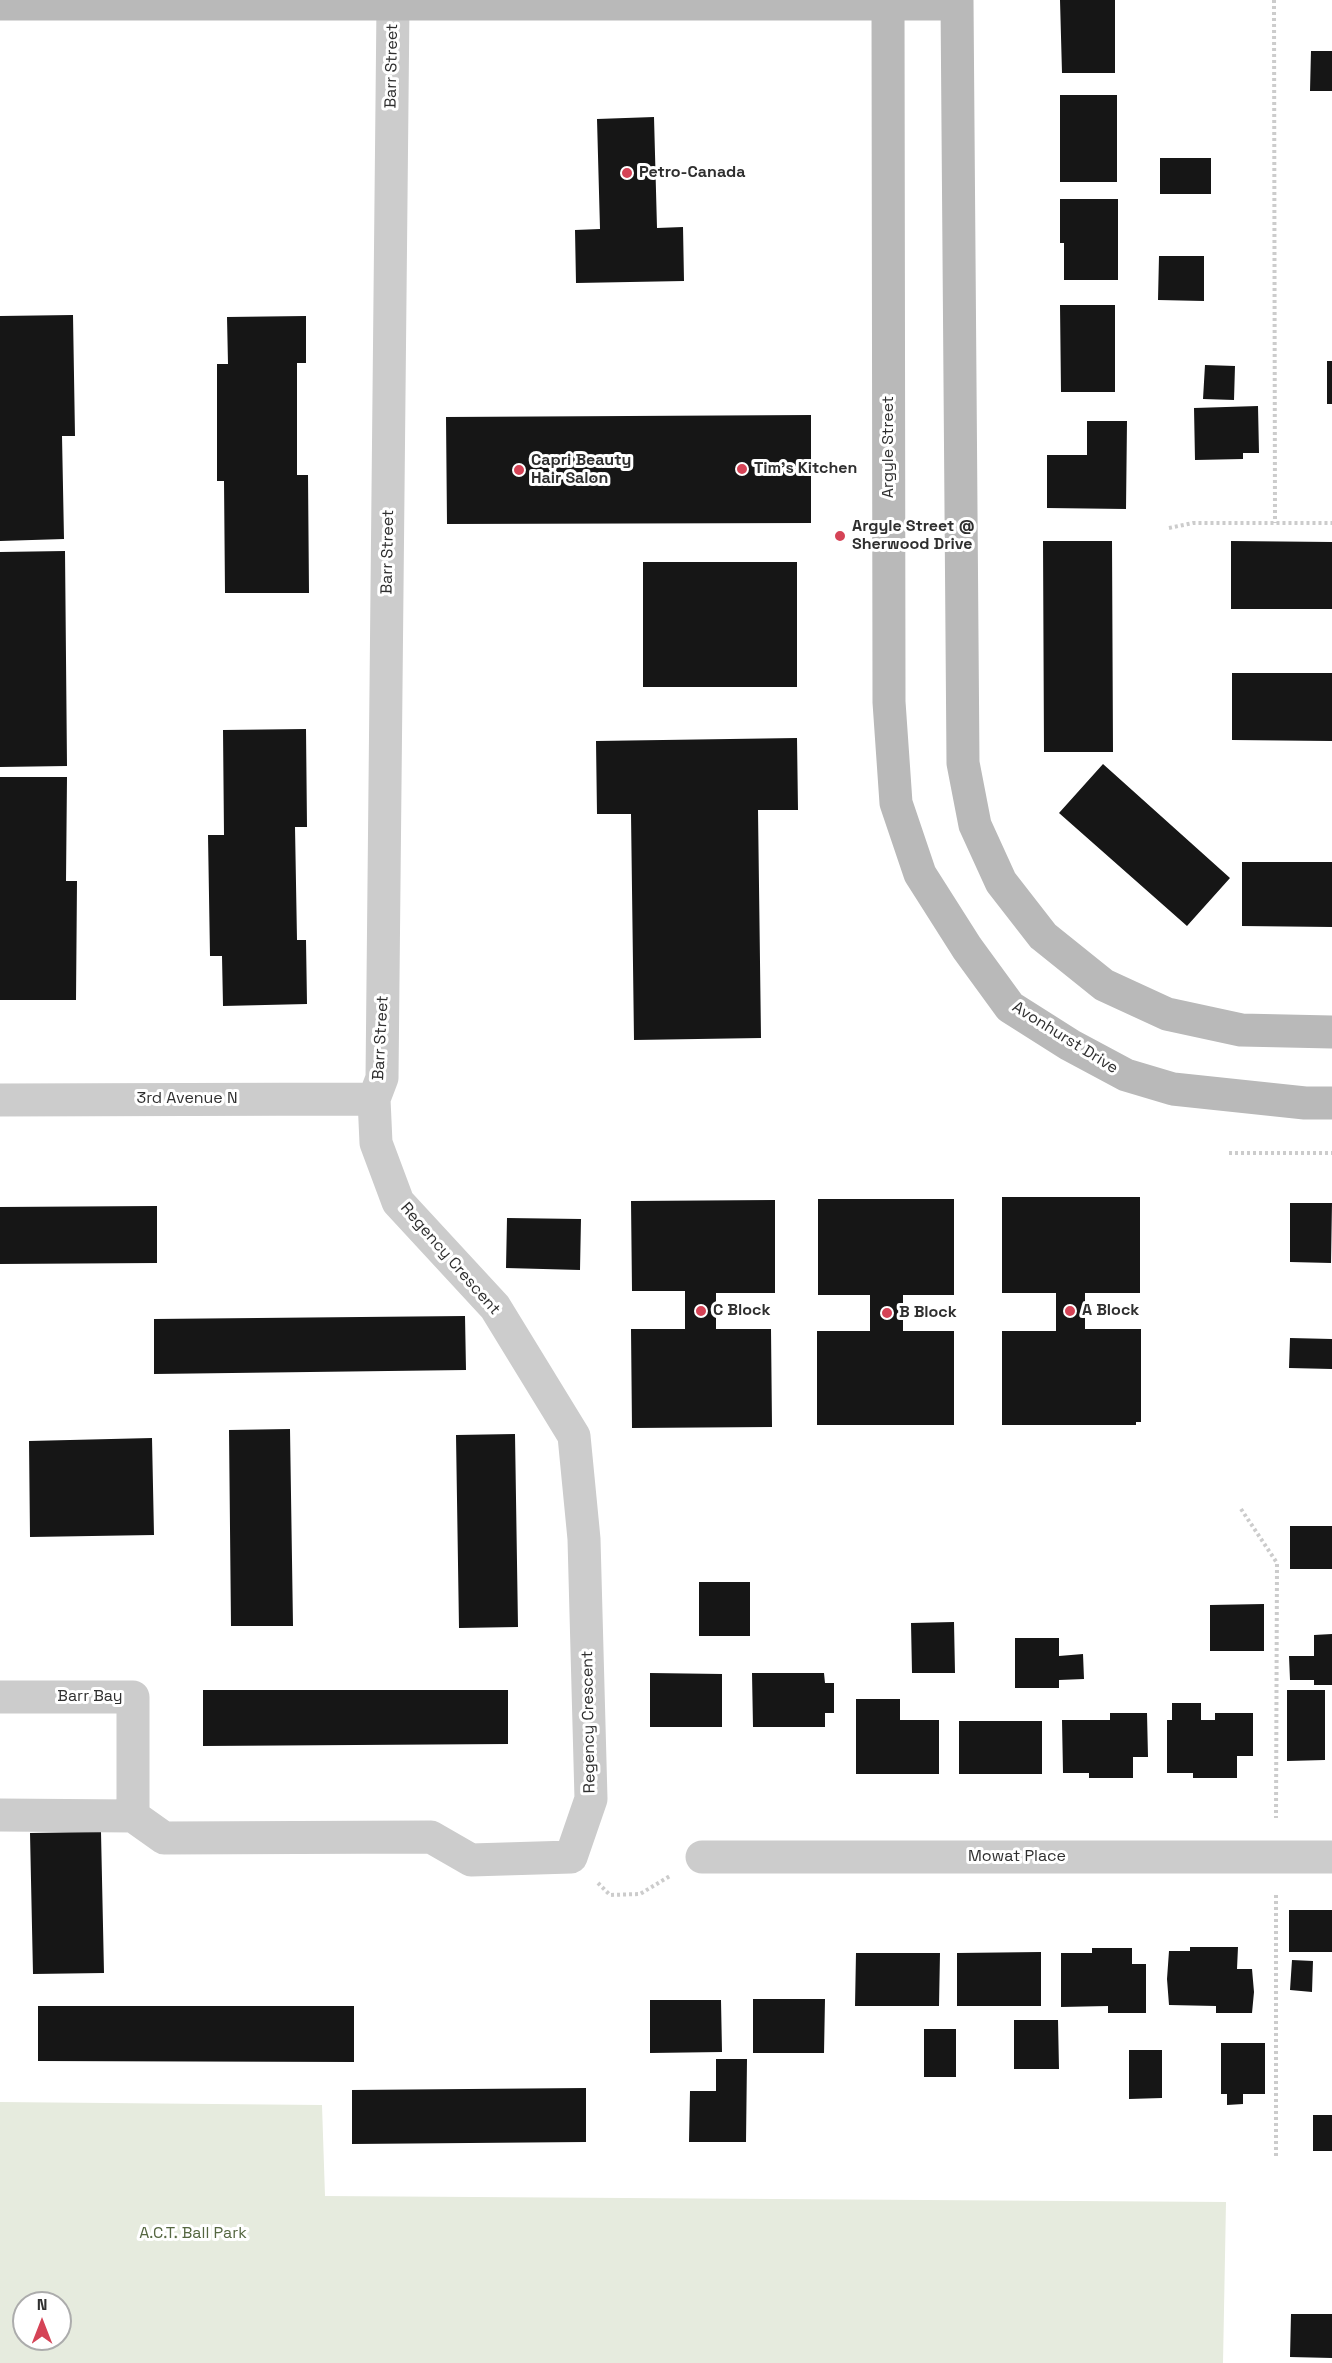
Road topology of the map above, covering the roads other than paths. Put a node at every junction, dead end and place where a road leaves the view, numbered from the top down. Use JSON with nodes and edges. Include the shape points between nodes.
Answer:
{"nodes":[{"id":1,"x":888,"y":2,"type":"edge"},
{"id":2,"x":957,"y":2,"type":"edge"},
{"id":3,"x":0,"y":4,"type":"edge"},
{"id":4,"x":393,"y":4,"type":"junction"},
{"id":5,"x":966,"y":948,"type":"joint"},
{"id":6,"x":1332,"y":1032,"type":"edge"},
{"id":7,"x":374,"y":1099,"type":"junction"},
{"id":8,"x":0,"y":1100,"type":"edge"},
{"id":9,"x":1332,"y":1103,"type":"edge"},
{"id":10,"x":0,"y":1697,"type":"edge"},
{"id":11,"x":0,"y":1815,"type":"edge"},
{"id":12,"x":133,"y":1816,"type":"junction"},
{"id":13,"x":702,"y":1857,"type":"road end"},
{"id":14,"x":1332,"y":1857,"type":"edge"}],
"edges":[{"from":1,"to":2,"type":"street"},
{"from":1,"to":4,"type":"street"},
{"from":1,"to":5,"type":"street","name":"Argyle Street","via":[[889,702],[896,804],[920,874]]},
{"from":2,"to":6,"type":"street","via":[[963,763],[975,825],[1001,882],[1043,936],[1104,985],[1167,1014],[1241,1030]]},
{"from":3,"to":4,"type":"street"},
{"from":4,"to":7,"type":"street","name":"Barr Street","via":[[382,1078]]},
{"from":5,"to":9,"type":"street","name":"Avonhurst Drive","via":[[1010,1007],[1126,1075],[1173,1089]]},
{"from":7,"to":8,"type":"street","name":"3rd Avenue N"},
{"from":7,"to":12,"type":"street","name":"Regency Crescent","via":[[376,1143],[398,1202],[495,1307],[574,1436],[584,1539],[591,1799],[571,1857],[471,1860],[431,1837],[164,1838]]},
{"from":10,"to":12,"type":"street","name":"Barr Bay","via":[[133,1697]]},
{"from":11,"to":12,"type":"street"},
{"from":13,"to":14,"type":"street","name":"Mowat Place"}]}
